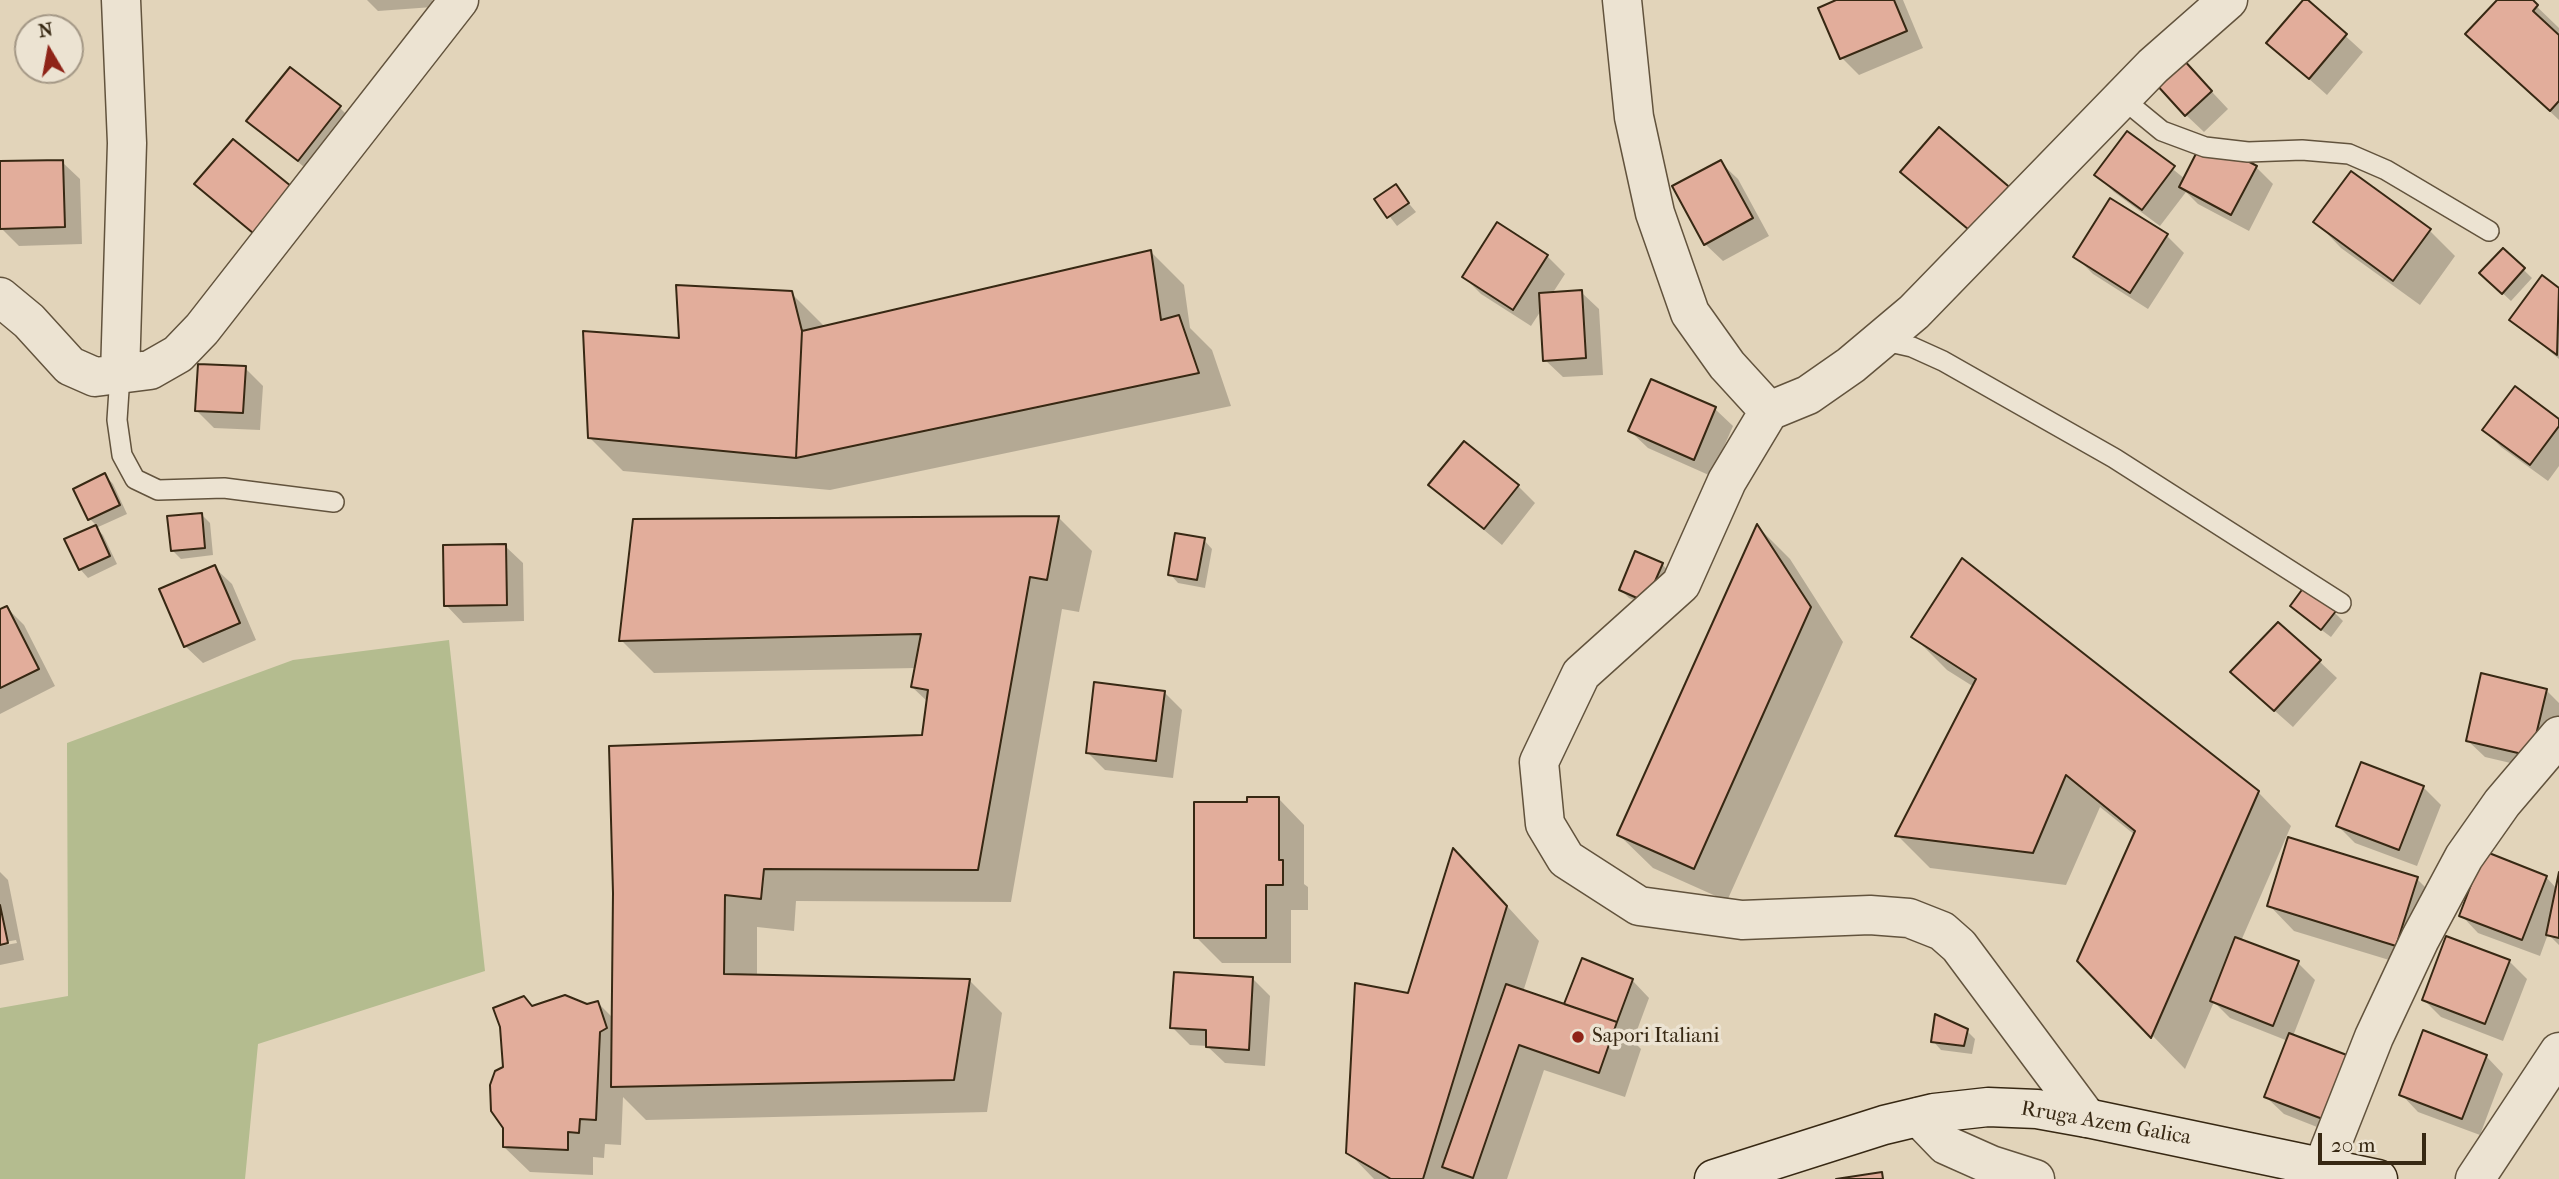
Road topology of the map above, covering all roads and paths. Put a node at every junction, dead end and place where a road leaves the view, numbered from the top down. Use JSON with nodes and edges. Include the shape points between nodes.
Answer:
{"nodes":[{"id":1,"x":121,"y":0,"type":"edge"},
{"id":2,"x":460,"y":0,"type":"edge"},
{"id":3,"x":1622,"y":0,"type":"edge"},
{"id":4,"x":2228,"y":0,"type":"edge"},
{"id":5,"x":2123,"y":99,"type":"junction"},
{"id":6,"x":2489,"y":231,"type":"dead end"},
{"id":7,"x":0,"y":297,"type":"edge"},
{"id":8,"x":1881,"y":340,"type":"junction"},
{"id":9,"x":120,"y":374,"type":"junction"},
{"id":10,"x":1769,"y":411,"type":"junction"},
{"id":11,"x":334,"y":502,"type":"dead end"},
{"id":12,"x":2341,"y":603,"type":"dead end"},
{"id":13,"x":2559,"y":736,"type":"edge"},
{"id":14,"x":2559,"y":1052,"type":"edge"},
{"id":15,"x":1919,"y":1117,"type":"junction"},
{"id":16,"x":2087,"y":1118,"type":"junction"},
{"id":17,"x":2323,"y":1166,"type":"junction"},
{"id":18,"x":1714,"y":1179,"type":"edge"},
{"id":19,"x":2035,"y":1179,"type":"edge"},
{"id":20,"x":2378,"y":1179,"type":"edge"},
{"id":21,"x":2475,"y":1179,"type":"edge"}],
"edges":[{"from":1,"to":9,"type":"street","via":[[127,143]]},
{"from":2,"to":9,"type":"street","via":[[202,329],[178,354],[150,370]]},
{"from":3,"to":10,"type":"street","via":[[1636,129],[1655,213],[1690,313],[1727,365]]},
{"from":4,"to":5,"type":"street"},
{"from":5,"to":6,"type":"lane","via":[[2162,131],[2205,147],[2349,153]]},
{"from":5,"to":8,"type":"street","via":[[1964,264]]},
{"from":7,"to":9,"type":"street","via":[[70,366],[95,376]]},
{"from":8,"to":10,"type":"street","via":[[1808,395]]},
{"from":8,"to":12,"type":"lane","via":[[1943,361],[2114,458]]},
{"from":9,"to":11,"type":"lane","via":[[117,420],[122,455],[135,479],[158,490],[224,488]]},
{"from":10,"to":16,"type":"street","via":[[1727,481],[1681,584],[1581,674],[1539,762],[1545,824],[1566,859],[1639,906],[1742,920],[1909,918],[1942,931],[1959,946]]},
{"from":13,"to":17,"type":"street","via":[[2502,803],[2458,868],[2374,1037]]},
{"from":14,"to":21,"type":"street"},
{"from":15,"to":16,"type":"street","name":"Rruga Azem Galica","via":[[1988,1107]]},
{"from":15,"to":18,"type":"street","name":"Rruga Azem Galica"},
{"from":15,"to":19,"type":"street","via":[[1946,1145],[1991,1166]]},
{"from":16,"to":17,"type":"street","name":"Rruga Azem Galica"},
{"from":17,"to":20,"type":"street","name":"Rruga Azem Galica"}]}
